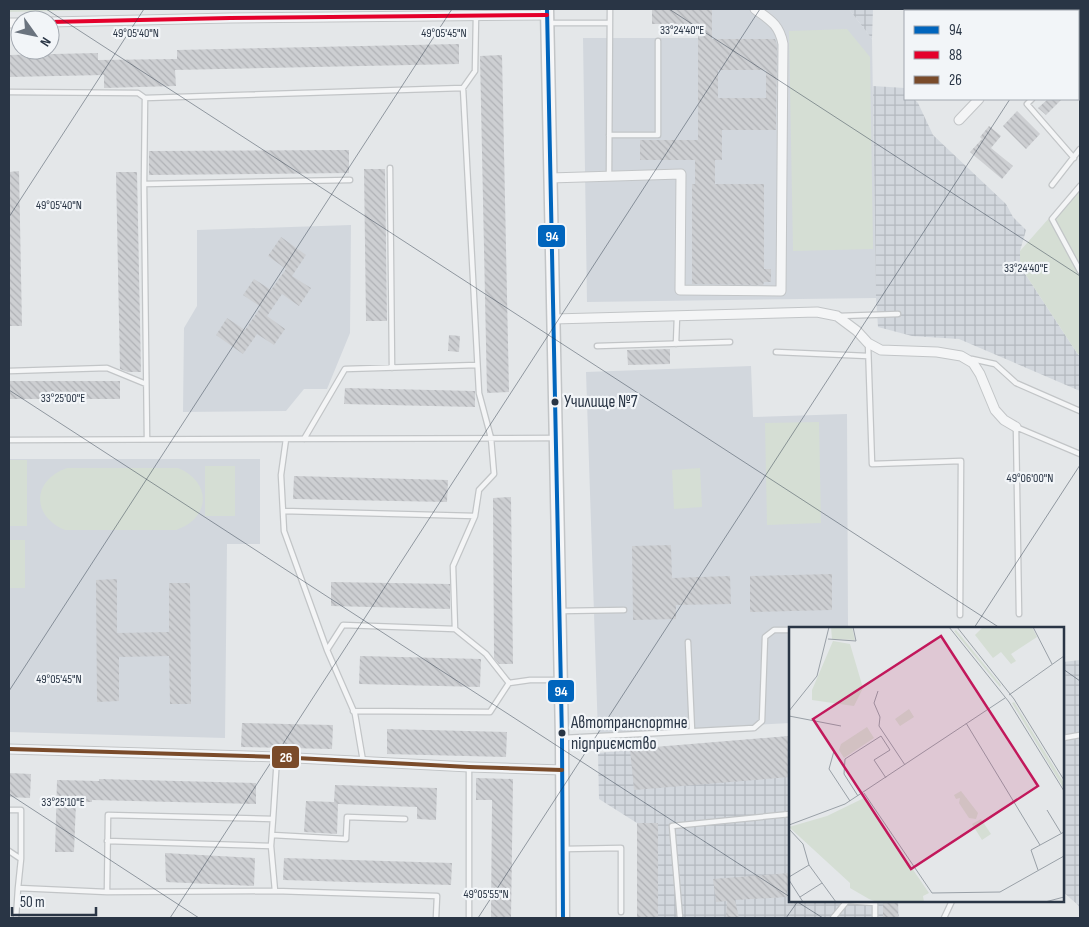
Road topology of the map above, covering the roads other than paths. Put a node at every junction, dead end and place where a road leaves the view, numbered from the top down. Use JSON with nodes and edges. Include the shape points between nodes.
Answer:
{"nodes":[{"id":1,"x":610,"y":9,"type":"edge"},
{"id":2,"x":755,"y":9,"type":"edge"},
{"id":3,"x":476,"y":15,"type":"junction"},
{"id":4,"x":547,"y":16,"type":"edge"},
{"id":5,"x":60,"y":22,"type":"edge"},
{"id":6,"x":610,"y":23,"type":"junction"},
{"id":7,"x":658,"y":42,"type":"dead end"},
{"id":8,"x":463,"y":88,"type":"junction"},
{"id":9,"x":9,"y":92,"type":"edge"},
{"id":10,"x":144,"y":98,"type":"junction"},
{"id":11,"x":978,"y":100,"type":"edge"},
{"id":12,"x":1031,"y":100,"type":"edge"},
{"id":13,"x":959,"y":120,"type":"dead end"},
{"id":14,"x":609,"y":135,"type":"junction"},
{"id":15,"x":1080,"y":150,"type":"edge"},
{"id":16,"x":1074,"y":158,"type":"junction"},
{"id":17,"x":390,"y":168,"type":"dead end"},
{"id":18,"x":609,"y":176,"type":"junction"},
{"id":19,"x":550,"y":178,"type":"junction"},
{"id":20,"x":350,"y":180,"type":"dead end"},
{"id":21,"x":144,"y":184,"type":"junction"},
{"id":22,"x":1052,"y":185,"type":"dead end"},
{"id":23,"x":1080,"y":186,"type":"edge"},
{"id":24,"x":1080,"y":271,"type":"edge"},
{"id":25,"x":898,"y":314,"type":"dead end"},
{"id":26,"x":677,"y":316,"type":"junction"},
{"id":27,"x":837,"y":316,"type":"junction"},
{"id":28,"x":553,"y":319,"type":"junction"},
{"id":29,"x":730,"y":342,"type":"dead end"},
{"id":30,"x":676,"y":344,"type":"junction"},
{"id":31,"x":868,"y":344,"type":"junction"},
{"id":32,"x":597,"y":346,"type":"dead end"},
{"id":33,"x":776,"y":352,"type":"dead end"},
{"id":34,"x":868,"y":356,"type":"junction"},
{"id":35,"x":961,"y":356,"type":"junction"},
{"id":36,"x":477,"y":365,"type":"junction"},
{"id":37,"x":392,"y":368,"type":"junction"},
{"id":38,"x":9,"y":371,"type":"edge"},
{"id":39,"x":146,"y":384,"type":"junction"},
{"id":40,"x":1080,"y":411,"type":"edge"},
{"id":41,"x":1016,"y":427,"type":"junction"},
{"id":42,"x":491,"y":438,"type":"junction"},
{"id":43,"x":555,"y":438,"type":"junction"},
{"id":44,"x":147,"y":439,"type":"junction"},
{"id":45,"x":286,"y":439,"type":"junction"},
{"id":46,"x":304,"y":439,"type":"junction"},
{"id":47,"x":9,"y":440,"type":"edge"},
{"id":48,"x":1080,"y":454,"type":"edge"},
{"id":49,"x":283,"y":511,"type":"junction"},
{"id":50,"x":475,"y":516,"type":"junction"},
{"id":51,"x":624,"y":610,"type":"dead end"},
{"id":52,"x":558,"y":611,"type":"junction"},
{"id":53,"x":1019,"y":614,"type":"dead end"},
{"id":54,"x":960,"y":615,"type":"dead end"},
{"id":55,"x":455,"y":629,"type":"junction"},
{"id":56,"x":789,"y":630,"type":"edge"},
{"id":57,"x":688,"y":642,"type":"dead end"},
{"id":58,"x":327,"y":650,"type":"junction"},
{"id":59,"x":560,"y":680,"type":"junction"},
{"id":60,"x":509,"y":683,"type":"junction"},
{"id":61,"x":353,"y":711,"type":"junction"},
{"id":62,"x":692,"y":731,"type":"junction"},
{"id":63,"x":1080,"y":735,"type":"edge"},
{"id":64,"x":562,"y":738,"type":"junction"},
{"id":65,"x":1064,"y":738,"type":"edge"},
{"id":66,"x":9,"y":749,"type":"edge"},
{"id":67,"x":277,"y":757,"type":"junction"},
{"id":68,"x":363,"y":761,"type":"junction"},
{"id":69,"x":469,"y":768,"type":"junction"},
{"id":70,"x":562,"y":770,"type":"junction"},
{"id":71,"x":9,"y":810,"type":"edge"},
{"id":72,"x":789,"y":814,"type":"edge"},
{"id":73,"x":273,"y":819,"type":"junction"},
{"id":74,"x":405,"y":819,"type":"dead end"},
{"id":75,"x":272,"y":835,"type":"junction"},
{"id":76,"x":108,"y":841,"type":"junction"},
{"id":77,"x":272,"y":846,"type":"junction"},
{"id":78,"x":563,"y":849,"type":"junction"},
{"id":79,"x":9,"y":851,"type":"edge"},
{"id":80,"x":21,"y":859,"type":"junction"},
{"id":81,"x":18,"y":888,"type":"junction"},
{"id":82,"x":107,"y":892,"type":"junction"},
{"id":83,"x":275,"y":892,"type":"junction"},
{"id":84,"x":846,"y":902,"type":"edge"},
{"id":85,"x":862,"y":902,"type":"edge"},
{"id":86,"x":952,"y":902,"type":"edge"},
{"id":87,"x":621,"y":912,"type":"dead end"},
{"id":88,"x":16,"y":918,"type":"edge"},
{"id":89,"x":436,"y":918,"type":"edge"},
{"id":90,"x":469,"y":918,"type":"edge"},
{"id":91,"x":563,"y":918,"type":"edge"},
{"id":92,"x":680,"y":918,"type":"edge"},
{"id":93,"x":833,"y":918,"type":"edge"},
{"id":94,"x":875,"y":918,"type":"edge"},
{"id":95,"x":944,"y":918,"type":"edge"}],
"edges":[{"from":1,"to":6,"type":"lane"},
{"from":2,"to":18,"type":"street","via":[[776,25],[783,44],[781,291],[680,290],[681,174]]},
{"from":3,"to":4,"type":"street"},
{"from":3,"to":5,"type":"street"},
{"from":3,"to":8,"type":"lane","via":[[475,71]]},
{"from":4,"to":6,"type":"lane"},
{"from":4,"to":19,"type":"street"},
{"from":6,"to":14,"type":"lane"},
{"from":7,"to":14,"type":"lane","via":[[658,135]]},
{"from":8,"to":10,"type":"lane"},
{"from":8,"to":36,"type":"lane"},
{"from":9,"to":10,"type":"lane","via":[[138,93]]},
{"from":10,"to":21,"type":"lane"},
{"from":11,"to":13,"type":"street"},
{"from":12,"to":16,"type":"lane","via":[[1027,104]]},
{"from":14,"to":18,"type":"lane"},
{"from":15,"to":16,"type":"lane"},
{"from":16,"to":22,"type":"lane"},
{"from":17,"to":37,"type":"lane"},
{"from":18,"to":19,"type":"street"},
{"from":19,"to":28,"type":"street"},
{"from":20,"to":21,"type":"lane"},
{"from":21,"to":39,"type":"lane"},
{"from":23,"to":24,"type":"lane","via":[[1052,219]]},
{"from":25,"to":27,"type":"lane"},
{"from":26,"to":27,"type":"street","via":[[817,312]]},
{"from":26,"to":28,"type":"street"},
{"from":26,"to":30,"type":"lane"},
{"from":27,"to":31,"type":"street"},
{"from":28,"to":43,"type":"street"},
{"from":29,"to":30,"type":"lane"},
{"from":30,"to":32,"type":"lane"},
{"from":31,"to":34,"type":"lane"},
{"from":31,"to":35,"type":"street","via":[[881,350]]},
{"from":33,"to":34,"type":"lane"},
{"from":34,"to":54,"type":"lane","via":[[872,464],[961,461]]},
{"from":35,"to":40,"type":"lane","via":[[995,364],[1016,383]]},
{"from":35,"to":41,"type":"street","via":[[980,374],[995,410]]},
{"from":36,"to":37,"type":"lane"},
{"from":36,"to":42,"type":"lane","via":[[479,393]]},
{"from":37,"to":46,"type":"lane","via":[[345,369]]},
{"from":38,"to":39,"type":"lane","via":[[107,368]]},
{"from":39,"to":44,"type":"lane"},
{"from":41,"to":48,"type":"lane"},
{"from":41,"to":53,"type":"lane"},
{"from":42,"to":43,"type":"lane"},
{"from":42,"to":46,"type":"lane"},
{"from":42,"to":50,"type":"lane","via":[[494,474],[480,490]]},
{"from":43,"to":52,"type":"street"},
{"from":44,"to":45,"type":"lane"},
{"from":44,"to":47,"type":"lane"},
{"from":45,"to":46,"type":"lane"},
{"from":45,"to":49,"type":"lane","via":[[281,475]]},
{"from":49,"to":50,"type":"lane"},
{"from":49,"to":58,"type":"lane","via":[[284,531]]},
{"from":50,"to":55,"type":"lane","via":[[452,566]]},
{"from":51,"to":52,"type":"lane"},
{"from":52,"to":59,"type":"street"},
{"from":55,"to":58,"type":"lane","via":[[343,625]]},
{"from":55,"to":60,"type":"lane","via":[[486,654]]},
{"from":56,"to":62,"type":"lane","via":[[774,630],[765,636],[762,721],[754,728]]},
{"from":57,"to":62,"type":"lane"},
{"from":58,"to":61,"type":"lane"},
{"from":59,"to":60,"type":"lane"},
{"from":59,"to":64,"type":"street"},
{"from":60,"to":61,"type":"lane","via":[[490,712]]},
{"from":61,"to":68,"type":"lane"},
{"from":62,"to":64,"type":"lane"},
{"from":63,"to":65,"type":"lane"},
{"from":64,"to":70,"type":"street"},
{"from":66,"to":67,"type":"street"},
{"from":67,"to":68,"type":"street"},
{"from":67,"to":73,"type":"lane"},
{"from":68,"to":69,"type":"street"},
{"from":69,"to":70,"type":"street"},
{"from":69,"to":90,"type":"lane"},
{"from":70,"to":78,"type":"street"},
{"from":71,"to":80,"type":"lane","via":[[21,810]]},
{"from":72,"to":92,"type":"lane","via":[[672,826]]},
{"from":73,"to":75,"type":"lane"},
{"from":73,"to":76,"type":"lane","via":[[108,815]]},
{"from":74,"to":75,"type":"lane","via":[[347,817],[346,838]]},
{"from":75,"to":77,"type":"lane"},
{"from":76,"to":77,"type":"lane"},
{"from":76,"to":82,"type":"lane"},
{"from":77,"to":83,"type":"lane"},
{"from":78,"to":87,"type":"lane","via":[[622,848]]},
{"from":78,"to":91,"type":"street"},
{"from":79,"to":80,"type":"lane"},
{"from":80,"to":81,"type":"lane"},
{"from":81,"to":82,"type":"lane"},
{"from":81,"to":88,"type":"lane"},
{"from":82,"to":83,"type":"lane"},
{"from":83,"to":89,"type":"lane","via":[[437,896]]},
{"from":84,"to":93,"type":"lane"},
{"from":85,"to":94,"type":"lane","via":[[876,903]]},
{"from":86,"to":95,"type":"lane"}]}
